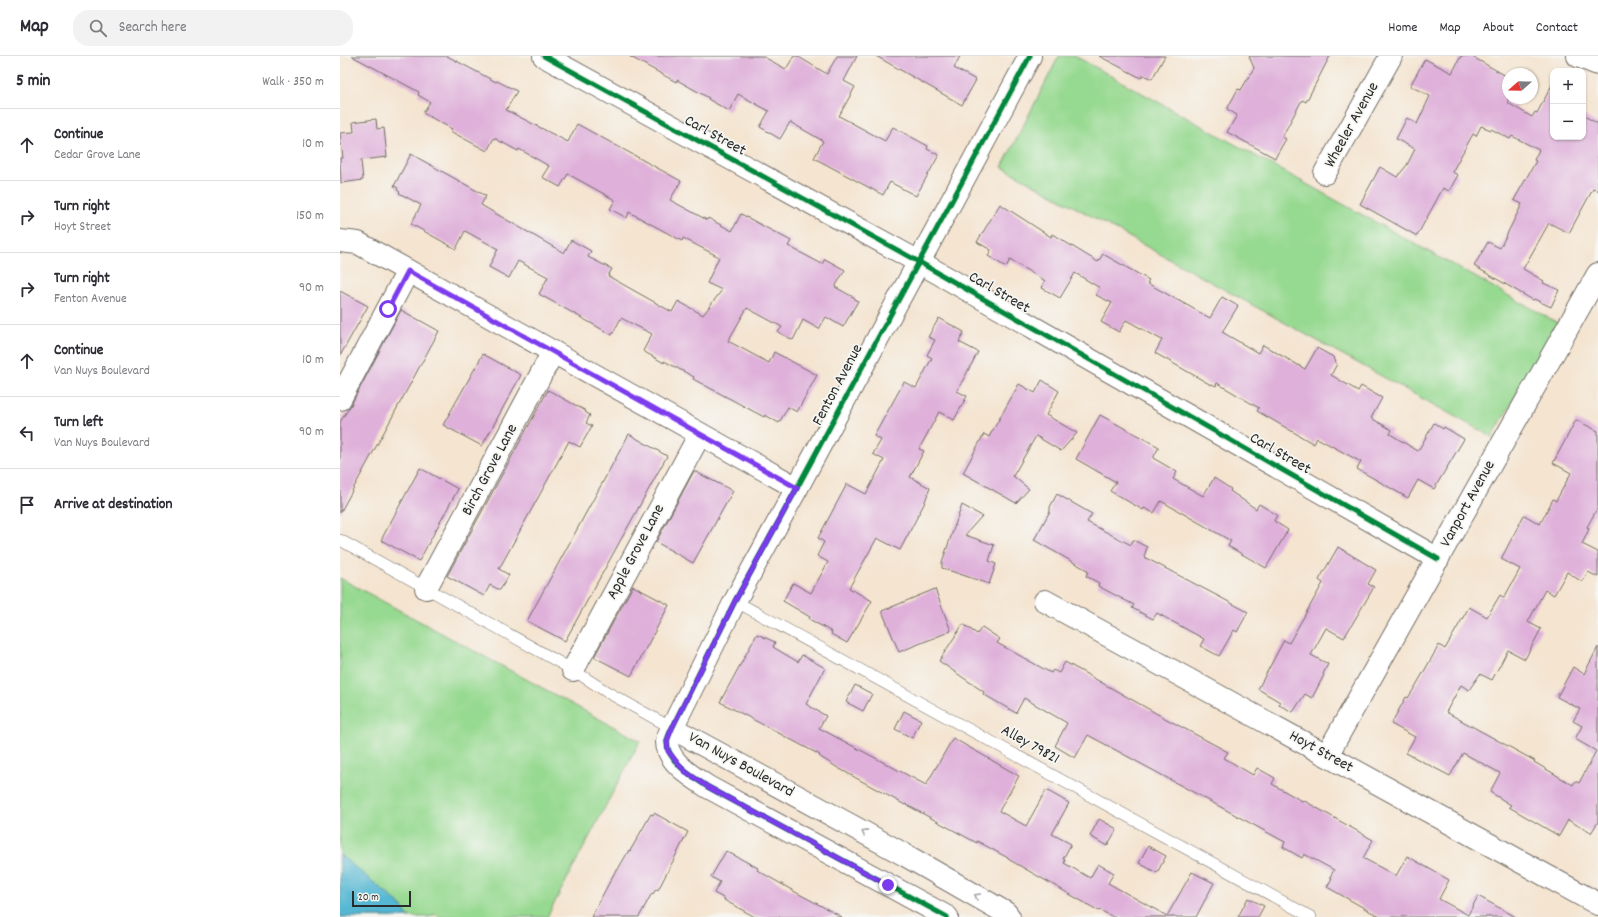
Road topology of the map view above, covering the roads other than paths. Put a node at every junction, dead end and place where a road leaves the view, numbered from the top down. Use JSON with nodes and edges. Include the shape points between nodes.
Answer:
{"nodes":[{"id":1,"x":544,"y":56,"type":"edge"},
{"id":2,"x":1030,"y":56,"type":"edge"},
{"id":3,"x":1391,"y":56,"type":"edge"},
{"id":4,"x":1578,"y":56,"type":"edge"},
{"id":5,"x":1598,"y":64,"type":"edge"},
{"id":6,"x":1325,"y":174,"type":"dead end"},
{"id":7,"x":349,"y":242,"type":"edge"},
{"id":8,"x":919,"y":262,"type":"junction"},
{"id":9,"x":408,"y":271,"type":"junction"},
{"id":10,"x":1598,"y":274,"type":"edge"},
{"id":11,"x":553,"y":352,"type":"junction"},
{"id":12,"x":340,"y":399,"type":"edge"},
{"id":13,"x":700,"y":434,"type":"junction"},
{"id":14,"x":797,"y":488,"type":"junction"},
{"id":15,"x":340,"y":540,"type":"edge"},
{"id":16,"x":1438,"y":559,"type":"junction"},
{"id":17,"x":426,"y":588,"type":"junction"},
{"id":18,"x":735,"y":601,"type":"junction"},
{"id":19,"x":1045,"y":601,"type":"dead end"},
{"id":20,"x":573,"y":670,"type":"junction"},
{"id":21,"x":672,"y":728,"type":"junction"},
{"id":22,"x":1327,"y":755,"type":"junction"},
{"id":23,"x":906,"y":855,"type":"junction"},
{"id":24,"x":888,"y":885,"type":"junction"},
{"id":25,"x":1597,"y":900,"type":"edge"},
{"id":26,"x":946,"y":917,"type":"edge"},
{"id":27,"x":1009,"y":917,"type":"edge"},
{"id":28,"x":1311,"y":917,"type":"edge"}],
"edges":[{"from":1,"to":8,"type":"street","name":"Carl Street"},
{"from":2,"to":8,"type":"street","name":"Fenton Avenue"},
{"from":3,"to":6,"type":"street","name":"Wheeler Avenue"},
{"from":4,"to":5,"type":"street"},
{"from":7,"to":9,"type":"street"},
{"from":8,"to":14,"type":"street","name":"Fenton Avenue"},
{"from":8,"to":16,"type":"street","name":"Carl Street"},
{"from":9,"to":11,"type":"street"},
{"from":9,"to":12,"type":"street"},
{"from":10,"to":16,"type":"street","name":"Vanport Avenue"},
{"from":11,"to":13,"type":"street"},
{"from":11,"to":17,"type":"street","name":"Birch Grove Lane"},
{"from":13,"to":14,"type":"street"},
{"from":13,"to":20,"type":"street","name":"Apple Grove Lane"},
{"from":14,"to":18,"type":"street","name":"Fenton Avenue"},
{"from":15,"to":17,"type":"lane"},
{"from":16,"to":22,"type":"street","name":"Vanport Avenue"},
{"from":17,"to":20,"type":"lane"},
{"from":18,"to":21,"type":"street","name":"Fenton Avenue"},
{"from":18,"to":28,"type":"lane","name":"Alley 79821"},
{"from":19,"to":22,"type":"street","name":"Hoyt Street"},
{"from":20,"to":21,"type":"lane"},
{"from":23,"to":21,"type":"street","name":"Van Nuys Boulevard","one_way":true},
{"from":21,"to":24,"type":"street","name":"Van Nuys Boulevard","via":[[667,741],[668,751],[690,775]]},
{"from":22,"to":25,"type":"street","name":"Hoyt Street"},
{"from":23,"to":24,"type":"street"},
{"from":27,"to":23,"type":"street","name":"Van Nuys Boulevard","one_way":true,"via":[[1006,912]]},
{"from":24,"to":26,"type":"street","name":"Van Nuys Boulevard"}]}
